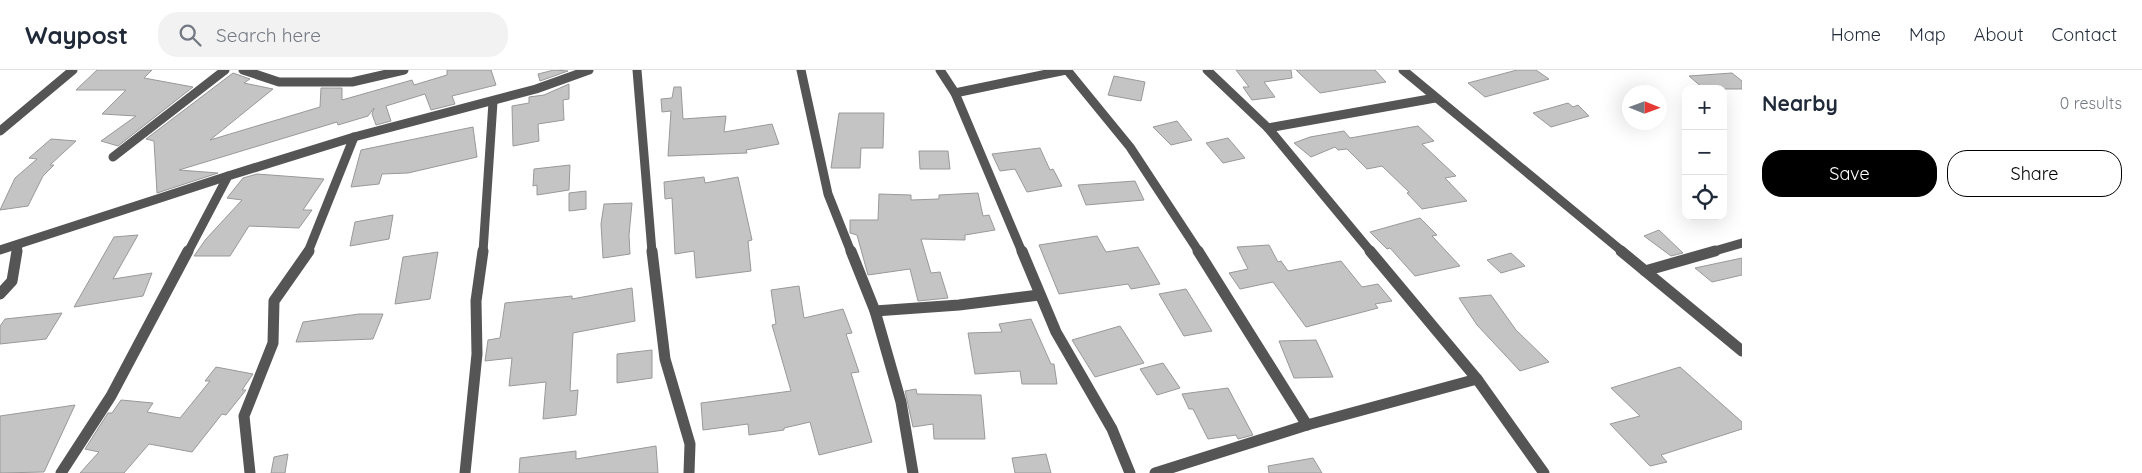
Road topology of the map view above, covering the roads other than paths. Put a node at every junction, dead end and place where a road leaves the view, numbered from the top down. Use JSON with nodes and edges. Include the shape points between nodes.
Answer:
{"nodes":[{"id":1,"x":73,"y":70,"type":"edge"},
{"id":2,"x":225,"y":70,"type":"edge"},
{"id":3,"x":244,"y":70,"type":"edge"},
{"id":4,"x":404,"y":70,"type":"edge"},
{"id":5,"x":590,"y":70,"type":"edge"},
{"id":6,"x":637,"y":70,"type":"edge"},
{"id":7,"x":801,"y":70,"type":"edge"},
{"id":8,"x":940,"y":70,"type":"edge"},
{"id":9,"x":1066,"y":70,"type":"edge"},
{"id":10,"x":1207,"y":70,"type":"edge"},
{"id":11,"x":1403,"y":70,"type":"edge"},
{"id":12,"x":955,"y":93,"type":"junction"},
{"id":13,"x":1435,"y":98,"type":"junction"},
{"id":14,"x":492,"y":102,"type":"junction"},
{"id":15,"x":1268,"y":128,"type":"junction"},
{"id":16,"x":0,"y":131,"type":"edge"},
{"id":17,"x":354,"y":137,"type":"junction"},
{"id":18,"x":113,"y":157,"type":"dead end"},
{"id":19,"x":228,"y":176,"type":"junction"},
{"id":20,"x":1742,"y":243,"type":"edge"},
{"id":21,"x":18,"y":245,"type":"junction"},
{"id":22,"x":0,"y":250,"type":"edge"},
{"id":23,"x":1645,"y":271,"type":"junction"},
{"id":24,"x":0,"y":294,"type":"edge"},
{"id":25,"x":1039,"y":295,"type":"junction"},
{"id":26,"x":875,"y":311,"type":"junction"},
{"id":27,"x":1742,"y":351,"type":"edge"},
{"id":28,"x":1477,"y":379,"type":"junction"},
{"id":29,"x":1307,"y":425,"type":"junction"},
{"id":30,"x":61,"y":473,"type":"edge"},
{"id":31,"x":250,"y":473,"type":"edge"},
{"id":32,"x":465,"y":473,"type":"edge"},
{"id":33,"x":689,"y":473,"type":"edge"},
{"id":34,"x":913,"y":473,"type":"edge"},
{"id":35,"x":1130,"y":473,"type":"edge"},
{"id":36,"x":1155,"y":473,"type":"edge"},
{"id":37,"x":1544,"y":473,"type":"edge"}],
"edges":[{"from":1,"to":16,"type":"street"},
{"from":2,"to":18,"type":"street"},
{"from":3,"to":4,"type":"street","via":[[279,82],[352,82]]},
{"from":5,"to":14,"type":"street"},
{"from":6,"to":33,"type":"street","via":[[653,264],[664,350],[690,444]]},
{"from":7,"to":26,"type":"street","via":[[828,194]]},
{"from":8,"to":12,"type":"street"},
{"from":9,"to":12,"type":"street"},
{"from":9,"to":29,"type":"street","via":[[1135,155]]},
{"from":10,"to":15,"type":"street"},
{"from":11,"to":13,"type":"street"},
{"from":12,"to":25,"type":"street"},
{"from":13,"to":15,"type":"street"},
{"from":13,"to":23,"type":"street"},
{"from":14,"to":17,"type":"street"},
{"from":14,"to":32,"type":"street","via":[[484,241],[476,301],[478,354]]},
{"from":15,"to":28,"type":"street"},
{"from":17,"to":19,"type":"street"},
{"from":17,"to":31,"type":"street","via":[[310,250],[274,300],[273,343],[244,416]]},
{"from":19,"to":21,"type":"street"},
{"from":19,"to":30,"type":"street","via":[[111,396]]},
{"from":20,"to":23,"type":"street"},
{"from":21,"to":22,"type":"street"},
{"from":21,"to":24,"type":"street","via":[[12,281]]},
{"from":23,"to":27,"type":"street"},
{"from":25,"to":26,"type":"street"},
{"from":25,"to":35,"type":"street","via":[[1056,332],[1112,430]]},
{"from":26,"to":34,"type":"street","via":[[900,402]]},
{"from":28,"to":29,"type":"street"},
{"from":28,"to":37,"type":"street"},
{"from":29,"to":36,"type":"street"}]}
